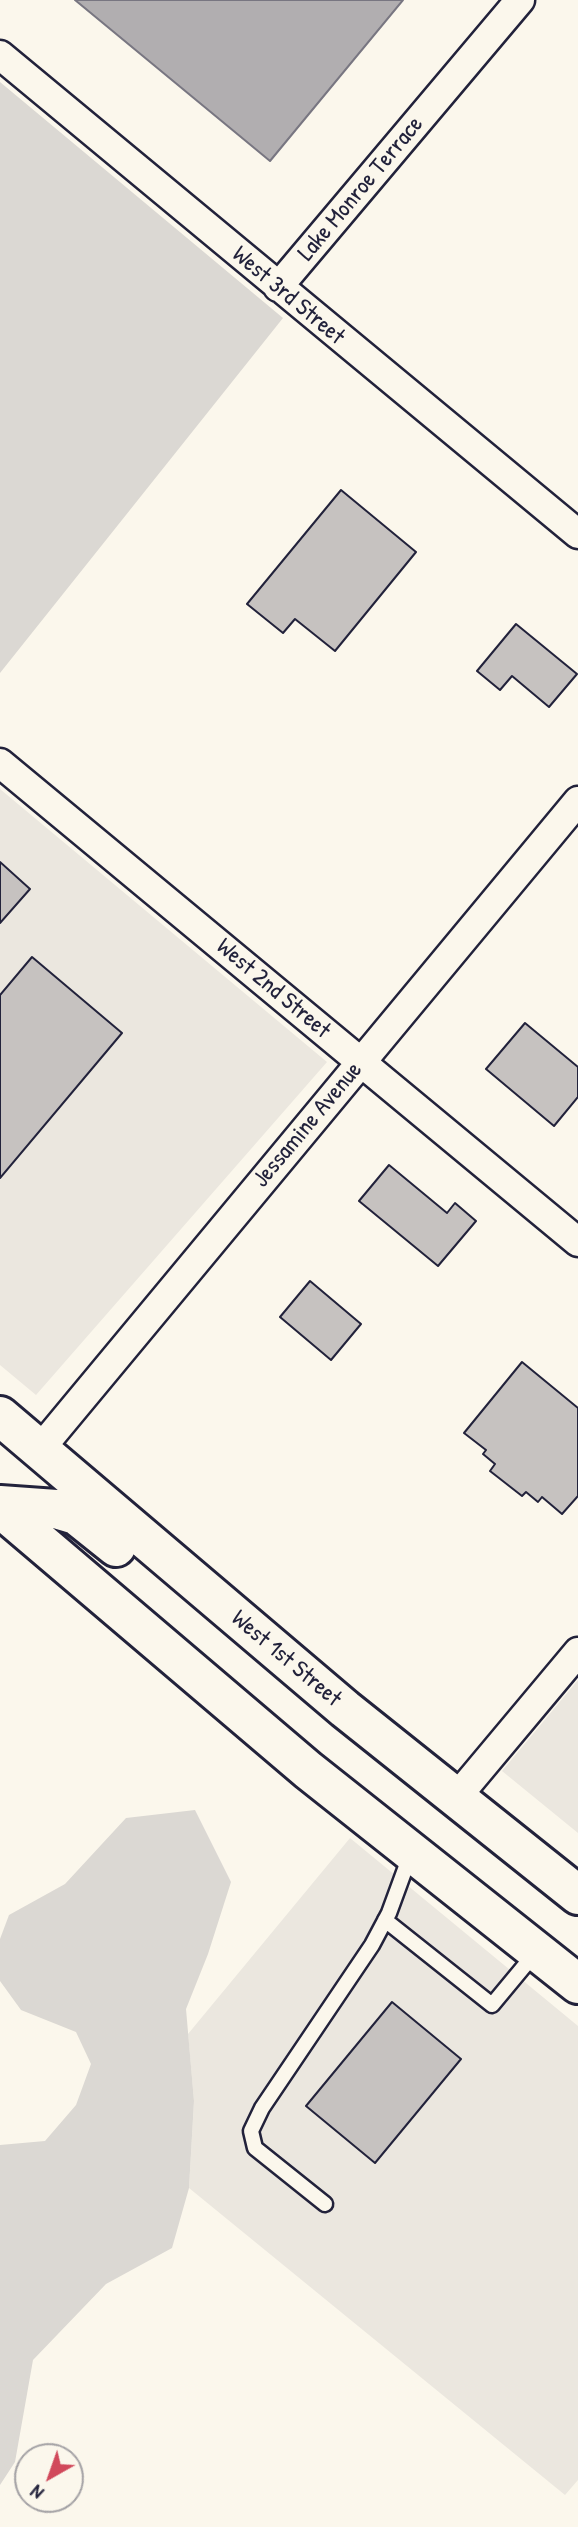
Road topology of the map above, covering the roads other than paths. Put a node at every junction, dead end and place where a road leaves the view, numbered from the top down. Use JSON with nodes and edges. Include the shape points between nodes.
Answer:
{"nodes":[{"id":1,"x":520,"y":0,"type":"edge"},
{"id":2,"x":0,"y":55,"type":"edge"},
{"id":3,"x":278,"y":287,"type":"junction"},
{"id":4,"x":578,"y":534,"type":"edge"},
{"id":5,"x":0,"y":762,"type":"edge"},
{"id":6,"x":578,"y":802,"type":"edge"},
{"id":7,"x":360,"y":1062,"type":"junction"},
{"id":8,"x":578,"y":1242,"type":"edge"},
{"id":9,"x":0,"y":1416,"type":"edge"},
{"id":10,"x":40,"y":1449,"type":"junction"},
{"id":11,"x":0,"y":1452,"type":"edge"},
{"id":12,"x":0,"y":1507,"type":"edge"},
{"id":13,"x":243,"y":1622,"type":"junction"},
{"id":14,"x":578,"y":1652,"type":"edge"},
{"id":15,"x":455,"y":1799,"type":"junction"},
{"id":16,"x":411,"y":1852,"type":"junction"},
{"id":17,"x":578,"y":1895,"type":"edge"},
{"id":18,"x":385,"y":1920,"type":"junction"},
{"id":19,"x":537,"y":1951,"type":"junction"},
{"id":20,"x":578,"y":1984,"type":"edge"},
{"id":21,"x":325,"y":2204,"type":"dead end"}],
"edges":[{"from":1,"to":3,"type":"street","name":"Lake Monroe Terrace"},
{"from":2,"to":3,"type":"street","name":"West 3rd Street"},
{"from":3,"to":4,"type":"street","name":"West 3rd Street"},
{"from":5,"to":7,"type":"street","name":"West 2nd Street"},
{"from":6,"to":7,"type":"street","name":"Jessamine Avenue"},
{"from":7,"to":8,"type":"street","name":"West 2nd Street"},
{"from":7,"to":10,"type":"street","name":"Jessamine Avenue"},
{"from":9,"to":10,"type":"main road","name":"West 1st Street"},
{"from":10,"to":11,"type":"main road"},
{"from":10,"to":13,"type":"main road","name":"West 1st Street"},
{"from":12,"to":13,"type":"main road","via":[[57,1509],[76,1515],[178,1597]]},
{"from":12,"to":16,"type":"main road"},
{"from":13,"to":15,"type":"main road","name":"West 1st Street"},
{"from":14,"to":15,"type":"street"},
{"from":15,"to":17,"type":"main road","name":"West 1st Street"},
{"from":16,"to":18,"type":"lane"},
{"from":16,"to":19,"type":"main road"},
{"from":18,"to":19,"type":"lane","via":[[492,2005]]},
{"from":18,"to":21,"type":"lane","via":[[359,1966],[261,2108],[251,2132],[255,2148]]},
{"from":19,"to":20,"type":"main road"}]}
